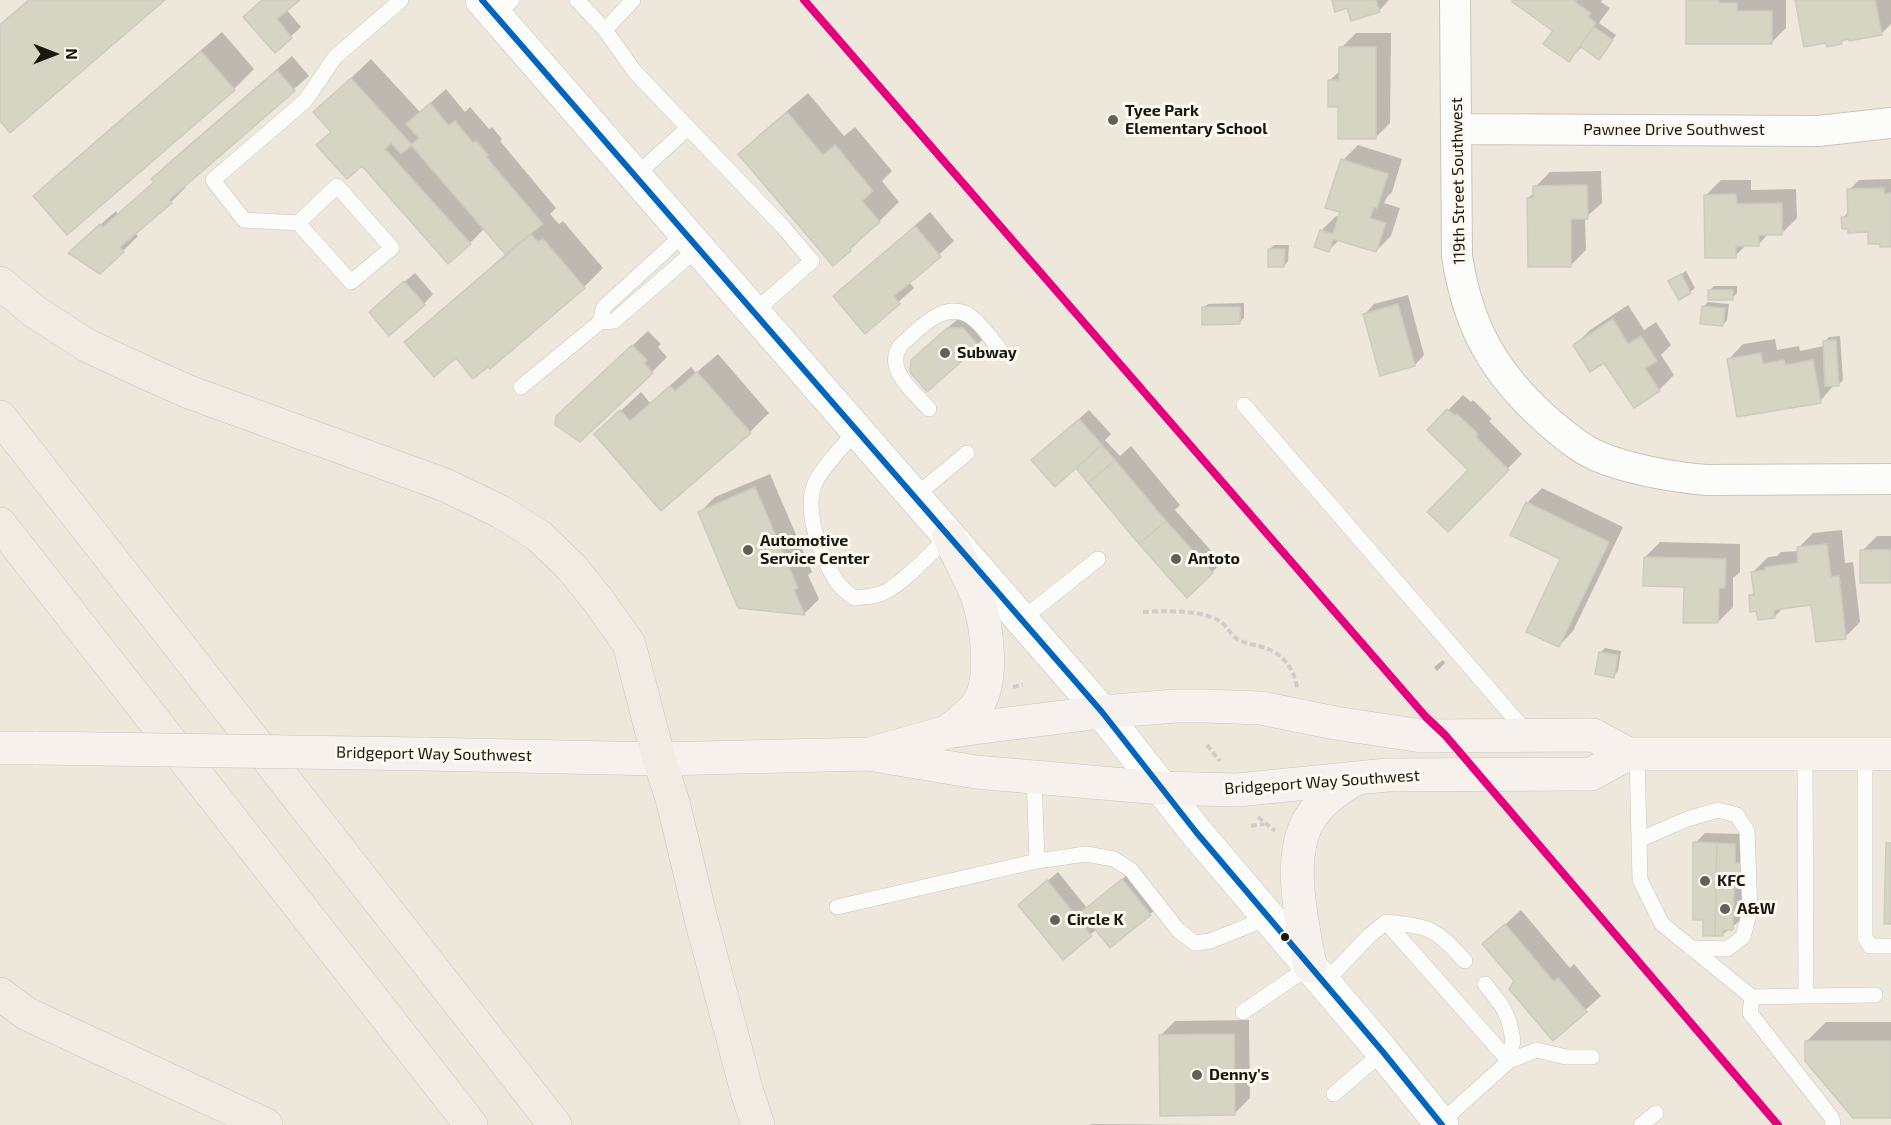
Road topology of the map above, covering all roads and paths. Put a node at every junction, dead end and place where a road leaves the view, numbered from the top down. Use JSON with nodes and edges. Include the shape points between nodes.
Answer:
{"nodes":[{"id":1,"x":401,"y":0,"type":"edge"},
{"id":2,"x":577,"y":0,"type":"edge"},
{"id":3,"x":633,"y":0,"type":"edge"},
{"id":4,"x":1455,"y":0,"type":"edge"},
{"id":5,"x":497,"y":5,"type":"edge"},
{"id":6,"x":605,"y":30,"type":"junction"},
{"id":7,"x":1891,"y":123,"type":"edge"},
{"id":8,"x":688,"y":128,"type":"junction"},
{"id":9,"x":1457,"y":129,"type":"junction"},
{"id":10,"x":635,"y":176,"type":"junction"},
{"id":11,"x":298,"y":223,"type":"junction"},
{"id":12,"x":691,"y":240,"type":"junction"},
{"id":13,"x":0,"y":284,"type":"edge"},
{"id":14,"x":754,"y":312,"type":"junction"},
{"id":15,"x":1000,"y":350,"type":"dead end"},
{"id":16,"x":521,"y":387,"type":"dead end"},
{"id":17,"x":1244,"y":405,"type":"dead end"},
{"id":18,"x":929,"y":409,"type":"dead end"},
{"id":19,"x":0,"y":417,"type":"edge"},
{"id":20,"x":856,"y":430,"type":"junction"},
{"id":21,"x":967,"y":453,"type":"dead end"},
{"id":22,"x":1891,"y":479,"type":"edge"},
{"id":23,"x":914,"y":497,"type":"junction"},
{"id":24,"x":0,"y":524,"type":"edge"},
{"id":25,"x":949,"y":536,"type":"junction"},
{"id":26,"x":1098,"y":559,"type":"dead end"},
{"id":27,"x":1143,"y":612,"type":"dead end"},
{"id":28,"x":1021,"y":620,"type":"junction"},
{"id":29,"x":1298,"y":690,"type":"dead end"},
{"id":30,"x":1102,"y":712,"type":"junction"},
{"id":31,"x":947,"y":732,"type":"junction"},
{"id":32,"x":1530,"y":736,"type":"junction"},
{"id":33,"x":1207,"y":745,"type":"dead end"},
{"id":34,"x":0,"y":748,"type":"edge"},
{"id":35,"x":868,"y":754,"type":"junction"},
{"id":36,"x":1632,"y":754,"type":"junction"},
{"id":37,"x":1805,"y":754,"type":"junction"},
{"id":38,"x":1878,"y":754,"type":"edge"},
{"id":39,"x":659,"y":759,"type":"junction"},
{"id":40,"x":932,"y":766,"type":"junction"},
{"id":41,"x":1226,"y":769,"type":"dead end"},
{"id":42,"x":1034,"y":776,"type":"junction"},
{"id":43,"x":1357,"y":778,"type":"junction"},
{"id":44,"x":1160,"y":788,"type":"junction"},
{"id":45,"x":1251,"y":810,"type":"dead end"},
{"id":46,"x":1264,"y":824,"type":"junction"},
{"id":47,"x":1251,"y":826,"type":"dead end"},
{"id":48,"x":1279,"y":833,"type":"dead end"},
{"id":49,"x":1639,"y":840,"type":"junction"},
{"id":50,"x":1037,"y":861,"type":"junction"},
{"id":51,"x":837,"y":907,"type":"dead end"},
{"id":52,"x":1268,"y":918,"type":"junction"},
{"id":53,"x":1386,"y":922,"type":"junction"},
{"id":54,"x":1891,"y":946,"type":"edge"},
{"id":55,"x":1691,"y":948,"type":"junction"},
{"id":56,"x":1465,"y":961,"type":"dead end"},
{"id":57,"x":1317,"y":974,"type":"junction"},
{"id":58,"x":1485,"y":984,"type":"dead end"},
{"id":59,"x":0,"y":994,"type":"edge"},
{"id":60,"x":1875,"y":995,"type":"dead end"},
{"id":61,"x":1806,"y":996,"type":"junction"},
{"id":62,"x":1752,"y":997,"type":"junction"},
{"id":63,"x":1243,"y":1012,"type":"dead end"},
{"id":64,"x":1383,"y":1052,"type":"junction"},
{"id":65,"x":1592,"y":1057,"type":"dead end"},
{"id":66,"x":1509,"y":1061,"type":"junction"},
{"id":67,"x":1334,"y":1095,"type":"dead end"},
{"id":68,"x":1656,"y":1113,"type":"dead end"},
{"id":69,"x":1441,"y":1124,"type":"edge"},
{"id":70,"x":266,"y":1125,"type":"edge"},
{"id":71,"x":471,"y":1125,"type":"edge"},
{"id":72,"x":555,"y":1125,"type":"edge"},
{"id":73,"x":758,"y":1125,"type":"edge"},
{"id":74,"x":1641,"y":1125,"type":"edge"},
{"id":75,"x":1833,"y":1125,"type":"edge"}],
"edges":[{"from":1,"to":11,"type":"lane","via":[[335,57],[305,101],[213,180],[244,220]]},
{"from":2,"to":6,"type":"lane"},
{"from":3,"to":6,"type":"lane"},
{"from":4,"to":9,"type":"street","name":"119th Street Southwest"},
{"from":5,"to":10,"type":"street"},
{"from":6,"to":8,"type":"lane","via":[[635,72]]},
{"from":7,"to":9,"type":"street","name":"Pawnee Drive Southwest","via":[[1818,131]]},
{"from":8,"to":10,"type":"lane"},
{"from":8,"to":14,"type":"lane","via":[[812,261]]},
{"from":9,"to":22,"type":"street","name":"119th Street Southwest","via":[[1456,256],[1479,336],[1492,360],[1530,406],[1561,433],[1594,454],[1642,469],[1695,479]]},
{"from":10,"to":12,"type":"street"},
{"from":11,"to":11,"type":"lane","via":[[351,282],[392,248],[337,186]]},
{"from":12,"to":14,"type":"street"},
{"from":12,"to":16,"type":"lane","via":[[615,321],[600,322]]},
{"from":13,"to":39,"type":"highway","via":[[34,312],[88,346],[189,392],[445,485],[539,536],[592,592],[629,644]]},
{"from":14,"to":20,"type":"street"},
{"from":15,"to":18,"type":"lane","via":[[969,315],[949,312],[931,318],[900,346],[894,361],[902,378]]},
{"from":17,"to":32,"type":"lane"},
{"from":19,"to":72,"type":"highway"},
{"from":20,"to":23,"type":"street"},
{"from":20,"to":25,"type":"lane","via":[[816,481],[811,496],[821,550],[837,583],[854,598],[886,591]]},
{"from":21,"to":23,"type":"lane"},
{"from":23,"to":25,"type":"street"},
{"from":24,"to":71,"type":"highway"},
{"from":25,"to":28,"type":"street"},
{"from":25,"to":31,"type":"main road","via":[[978,600],[988,671],[978,703]]},
{"from":26,"to":28,"type":"lane"},
{"from":27,"to":29,"type":"path","via":[[1182,610],[1216,620],[1236,639],[1270,650],[1284,660],[1295,676]]},
{"from":28,"to":30,"type":"street"},
{"from":30,"to":31,"type":"main road","name":"Bridgeport Way Southwest"},
{"from":30,"to":32,"type":"main road","name":"Bridgeport Way Southwest","via":[[1176,706],[1261,708],[1422,736]]},
{"from":30,"to":40,"type":"main road","via":[[1047,742],[980,747]]},
{"from":30,"to":44,"type":"street"},
{"from":31,"to":35,"type":"main road","name":"Bridgeport Way Southwest"},
{"from":32,"to":36,"type":"main road","name":"Bridgeport Way Southwest","via":[[1593,735]]},
{"from":33,"to":41,"type":"path"},
{"from":34,"to":39,"type":"main road","name":"Bridgeport Way Southwest","bridge":true},
{"from":35,"to":39,"type":"main road","name":"Bridgeport Way Southwest"},
{"from":35,"to":40,"type":"main road","name":"Bridgeport Way Southwest"},
{"from":36,"to":37,"type":"main road","name":"Bridgeport Way Southwest"},
{"from":36,"to":43,"type":"main road","name":"Bridgeport Way Southwest","via":[[1591,774]]},
{"from":36,"to":49,"type":"lane"},
{"from":37,"to":38,"type":"main road","name":"Bridgeport Way Southwest"},
{"from":37,"to":61,"type":"lane"},
{"from":38,"to":54,"type":"lane","via":[[1865,937],[1870,946]]},
{"from":39,"to":73,"type":"highway"},
{"from":40,"to":42,"type":"main road","name":"Bridgeport Way Southwest"},
{"from":42,"to":44,"type":"main road","name":"Bridgeport Way Southwest"},
{"from":42,"to":50,"type":"lane"},
{"from":43,"to":44,"type":"main road","name":"Bridgeport Way Southwest","via":[[1237,790]]},
{"from":43,"to":57,"type":"main road","via":[[1320,805],[1303,837],[1298,872],[1301,914]]},
{"from":44,"to":52,"type":"street"},
{"from":45,"to":46,"type":"path"},
{"from":46,"to":47,"type":"path"},
{"from":46,"to":48,"type":"path"},
{"from":49,"to":55,"type":"lane","via":[[1640,880],[1662,924]]},
{"from":49,"to":55,"type":"lane","via":[[1718,810],[1737,815],[1747,831],[1750,911],[1743,937],[1727,949]]},
{"from":50,"to":51,"type":"lane"},
{"from":50,"to":52,"type":"lane","via":[[1086,854],[1114,859],[1131,870],[1178,930],[1195,943]]},
{"from":52,"to":57,"type":"street"},
{"from":53,"to":56,"type":"lane","via":[[1432,930]]},
{"from":53,"to":57,"type":"lane"},
{"from":53,"to":66,"type":"lane"},
{"from":55,"to":62,"type":"lane"},
{"from":57,"to":63,"type":"lane"},
{"from":57,"to":64,"type":"street"},
{"from":58,"to":66,"type":"lane","via":[[1509,1021],[1513,1040]]},
{"from":59,"to":70,"type":"highway","via":[[27,1014]]},
{"from":60,"to":61,"type":"lane"},
{"from":61,"to":62,"type":"lane"},
{"from":62,"to":75,"type":"lane","via":[[1750,1013],[1832,1118]]},
{"from":64,"to":67,"type":"lane"},
{"from":64,"to":69,"type":"street"},
{"from":65,"to":66,"type":"lane","via":[[1566,1057],[1537,1050]]},
{"from":66,"to":69,"type":"lane"},
{"from":68,"to":74,"type":"lane"}]}
